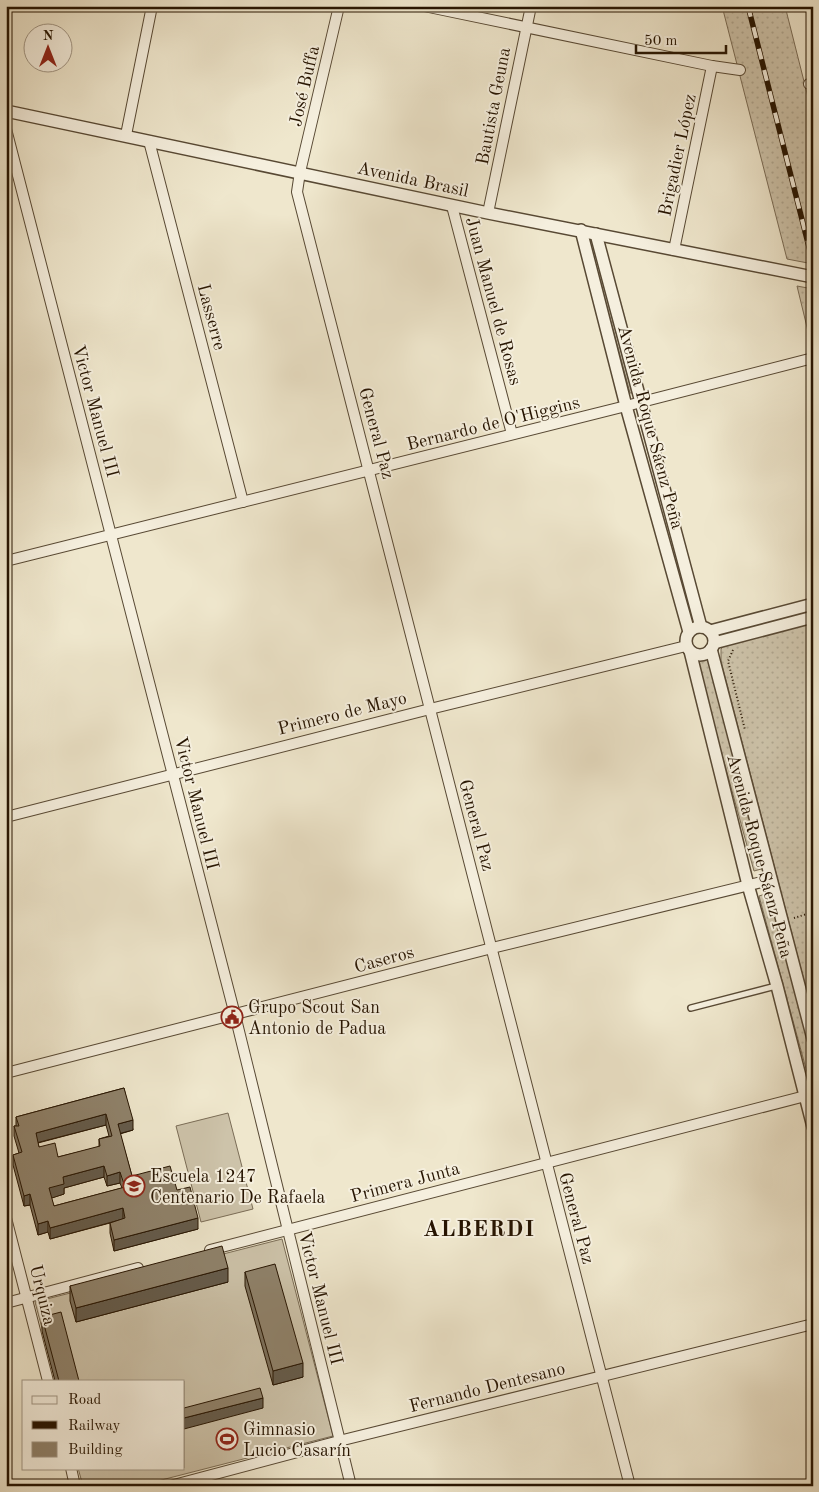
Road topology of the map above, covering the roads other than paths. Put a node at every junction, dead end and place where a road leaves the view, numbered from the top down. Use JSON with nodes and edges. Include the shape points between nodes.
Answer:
{"nodes":[{"id":1,"x":152,"y":6,"type":"edge"},
{"id":2,"x":339,"y":6,"type":"edge"},
{"id":3,"x":424,"y":6,"type":"edge"},
{"id":4,"x":531,"y":6,"type":"edge"},
{"id":5,"x":526,"y":27,"type":"junction"},
{"id":6,"x":712,"y":66,"type":"junction"},
{"id":7,"x":740,"y":70,"type":"dead end"},
{"id":8,"x":6,"y":110,"type":"edge"},
{"id":9,"x":6,"y":129,"type":"edge"},
{"id":10,"x":126,"y":135,"type":"junction"},
{"id":11,"x":149,"y":141,"type":"junction"},
{"id":12,"x":300,"y":172,"type":"junction"},
{"id":13,"x":452,"y":206,"type":"junction"},
{"id":14,"x":488,"y":213,"type":"junction"},
{"id":15,"x":581,"y":230,"type":"junction"},
{"id":16,"x":596,"y":234,"type":"junction"},
{"id":17,"x":674,"y":250,"type":"junction"},
{"id":18,"x":813,"y":277,"type":"edge"},
{"id":19,"x":813,"y":358,"type":"edge"},
{"id":20,"x":640,"y":402,"type":"junction"},
{"id":21,"x":626,"y":406,"type":"junction"},
{"id":22,"x":512,"y":434,"type":"junction"},
{"id":23,"x":370,"y":470,"type":"junction"},
{"id":24,"x":660,"y":475,"type":"junction"},
{"id":25,"x":646,"y":478,"type":"junction"},
{"id":26,"x":243,"y":502,"type":"junction"},
{"id":27,"x":672,"y":522,"type":"junction"},
{"id":28,"x":659,"y":525,"type":"junction"},
{"id":29,"x":112,"y":535,"type":"junction"},
{"id":30,"x":6,"y":561,"type":"edge"},
{"id":31,"x":686,"y":573,"type":"junction"},
{"id":32,"x":673,"y":576,"type":"junction"},
{"id":33,"x":694,"y":602,"type":"junction"},
{"id":34,"x":813,"y":604,"type":"edge"},
{"id":35,"x":681,"y":605,"type":"junction"},
{"id":36,"x":813,"y":617,"type":"edge"},
{"id":37,"x":706,"y":629,"type":"junction"},
{"id":38,"x":689,"y":632,"type":"junction"},
{"id":39,"x":713,"y":646,"type":"junction"},
{"id":40,"x":688,"y":649,"type":"junction"},
{"id":41,"x":430,"y":709,"type":"junction"},
{"id":42,"x":173,"y":774,"type":"junction"},
{"id":43,"x":6,"y":817,"type":"edge"},
{"id":44,"x":770,"y":880,"type":"junction"},
{"id":45,"x":748,"y":885,"type":"junction"},
{"id":46,"x":492,"y":948,"type":"junction"},
{"id":47,"x":776,"y":986,"type":"junction"},
{"id":48,"x":691,"y":1008,"type":"dead end"},
{"id":49,"x":235,"y":1015,"type":"junction"},
{"id":50,"x":813,"y":1039,"type":"edge"},
{"id":51,"x":6,"y":1073,"type":"edge"},
{"id":52,"x":809,"y":1095,"type":"edge"},
{"id":53,"x":813,"y":1128,"type":"edge"},
{"id":54,"x":546,"y":1162,"type":"junction"},
{"id":55,"x":6,"y":1218,"type":"edge"},
{"id":56,"x":288,"y":1229,"type":"junction"},
{"id":57,"x":201,"y":1252,"type":"edge"},
{"id":58,"x":153,"y":1265,"type":"edge"},
{"id":59,"x":27,"y":1297,"type":"junction"},
{"id":60,"x":6,"y":1303,"type":"edge"},
{"id":61,"x":813,"y":1324,"type":"edge"},
{"id":62,"x":601,"y":1376,"type":"junction"},
{"id":63,"x":48,"y":1380,"type":"edge"},
{"id":64,"x":339,"y":1441,"type":"junction"},
{"id":65,"x":71,"y":1470,"type":"edge"},
{"id":66,"x":75,"y":1486,"type":"edge"},
{"id":67,"x":170,"y":1486,"type":"edge"},
{"id":68,"x":351,"y":1486,"type":"edge"},
{"id":69,"x":630,"y":1486,"type":"edge"}],
"edges":[{"from":1,"to":10,"type":"street"},
{"from":2,"to":12,"type":"street","name":"José Buffa"},
{"from":3,"to":5,"type":"street"},
{"from":4,"to":5,"type":"street","name":"Bautista Geuna"},
{"from":5,"to":6,"type":"street"},
{"from":5,"to":14,"type":"street","name":"Bautista Geuna"},
{"from":6,"to":7,"type":"street"},
{"from":6,"to":17,"type":"street","name":"Brigadier López"},
{"from":8,"to":10,"type":"street","name":"Avenida Brasil"},
{"from":9,"to":29,"type":"street","name":"Victor Manuel III"},
{"from":10,"to":11,"type":"street","name":"Avenida Brasil"},
{"from":11,"to":12,"type":"street","name":"Avenida Brasil"},
{"from":11,"to":26,"type":"street","name":"Lasserre"},
{"from":12,"to":13,"type":"street","name":"Avenida Brasil"},
{"from":12,"to":23,"type":"street","name":"General Paz","via":[[297,192]]},
{"from":13,"to":14,"type":"street","name":"Avenida Brasil"},
{"from":13,"to":22,"type":"street","name":"Juan Manuel de Rosas"},
{"from":14,"to":15,"type":"street","name":"Avenida Brasil"},
{"from":15,"to":16,"type":"street","name":"Avenida Brasil"},
{"from":15,"to":21,"type":"street","name":"Avenida Roque Sáenz Peña"},
{"from":16,"to":17,"type":"street","name":"Avenida Brasil"},
{"from":16,"to":20,"type":"street","name":"Avenida Roque Sáenz Peña"},
{"from":17,"to":18,"type":"street","name":"Avenida Brasil"},
{"from":19,"to":20,"type":"street","name":"Bernardo de O'Higgins"},
{"from":20,"to":21,"type":"street","name":"Bernardo de O'Higgins"},
{"from":20,"to":24,"type":"street","name":"Avenida Roque Sáenz Peña"},
{"from":21,"to":22,"type":"street","name":"Bernardo de O'Higgins"},
{"from":21,"to":25,"type":"street","name":"Avenida Roque Sáenz Peña"},
{"from":22,"to":23,"type":"street","name":"Bernardo de O'Higgins"},
{"from":23,"to":26,"type":"street","name":"Bernardo de O'Higgins"},
{"from":23,"to":41,"type":"street","name":"General Paz"},
{"from":24,"to":25,"type":"street"},
{"from":24,"to":27,"type":"street","name":"Avenida Roque Sáenz Peña"},
{"from":25,"to":28,"type":"street","name":"Avenida Roque Sáenz Peña"},
{"from":26,"to":29,"type":"street","name":"Bernardo de O'Higgins"},
{"from":27,"to":28,"type":"street"},
{"from":27,"to":31,"type":"street","name":"Avenida Roque Sáenz Peña"},
{"from":28,"to":32,"type":"street","name":"Avenida Roque Sáenz Peña"},
{"from":29,"to":30,"type":"street","name":"Bernardo de O'Higgins"},
{"from":29,"to":42,"type":"street","name":"Victor Manuel III"},
{"from":31,"to":32,"type":"street"},
{"from":31,"to":33,"type":"street","name":"Avenida Roque Sáenz Peña"},
{"from":32,"to":35,"type":"street","name":"Avenida Roque Sáenz Peña"},
{"from":33,"to":35,"type":"street"},
{"from":33,"to":37,"type":"street","name":"Avenida Roque Sáenz Peña"},
{"from":34,"to":37,"type":"street"},
{"from":35,"to":38,"type":"street","name":"Avenida Roque Sáenz Peña"},
{"from":36,"to":39,"type":"street"},
{"from":37,"to":38,"type":"street","via":[[695,627]]},
{"from":37,"to":39,"type":"street","via":[[713,635]]},
{"from":38,"to":40,"type":"street","via":[[685,639]]},
{"from":39,"to":40,"type":"street","via":[[702,655]]},
{"from":39,"to":44,"type":"street","name":"Avenida Roque Sáenz Peña"},
{"from":40,"to":41,"type":"street","name":"Primero de Mayo"},
{"from":40,"to":45,"type":"street","name":"Avenida Roque Sáenz Peña"},
{"from":41,"to":42,"type":"street","name":"Primero de Mayo"},
{"from":41,"to":46,"type":"street","name":"General Paz"},
{"from":42,"to":43,"type":"street","name":"Primero de Mayo"},
{"from":42,"to":49,"type":"street","name":"Victor Manuel III"},
{"from":44,"to":45,"type":"street","name":"Caseros"},
{"from":44,"to":50,"type":"street","name":"Avenida Roque Sáenz Peña"},
{"from":45,"to":46,"type":"street","name":"Caseros"},
{"from":45,"to":47,"type":"street","name":"Avenida Roque Sáenz Peña"},
{"from":46,"to":49,"type":"street","name":"Caseros"},
{"from":46,"to":54,"type":"street","name":"General Paz"},
{"from":47,"to":48,"type":"lane"},
{"from":47,"to":52,"type":"street","name":"Avenida Roque Sáenz Peña"},
{"from":49,"to":51,"type":"street","name":"Caseros"},
{"from":49,"to":56,"type":"street","name":"Victor Manuel III"},
{"from":52,"to":53,"type":"street","name":"Avenida Roque Sáenz Peña"},
{"from":52,"to":54,"type":"street","name":"Primera Junta"},
{"from":54,"to":56,"type":"street","name":"Primera Junta"},
{"from":54,"to":62,"type":"street","name":"General Paz"},
{"from":55,"to":59,"type":"street","name":"Urquiza"},
{"from":56,"to":57,"type":"street","name":"Primera Junta"},
{"from":56,"to":64,"type":"street","name":"Victor Manuel III"},
{"from":58,"to":59,"type":"street"},
{"from":59,"to":60,"type":"street"},
{"from":59,"to":63,"type":"street","name":"Urquiza"},
{"from":61,"to":62,"type":"street","name":"Fernando Dentesano"},
{"from":62,"to":64,"type":"street","name":"Fernando Dentesano"},
{"from":62,"to":69,"type":"street","name":"General Paz"},
{"from":64,"to":67,"type":"street","name":"Fernando Dentesano"},
{"from":64,"to":68,"type":"street","name":"Victor Manuel III"},
{"from":65,"to":66,"type":"street"}]}
